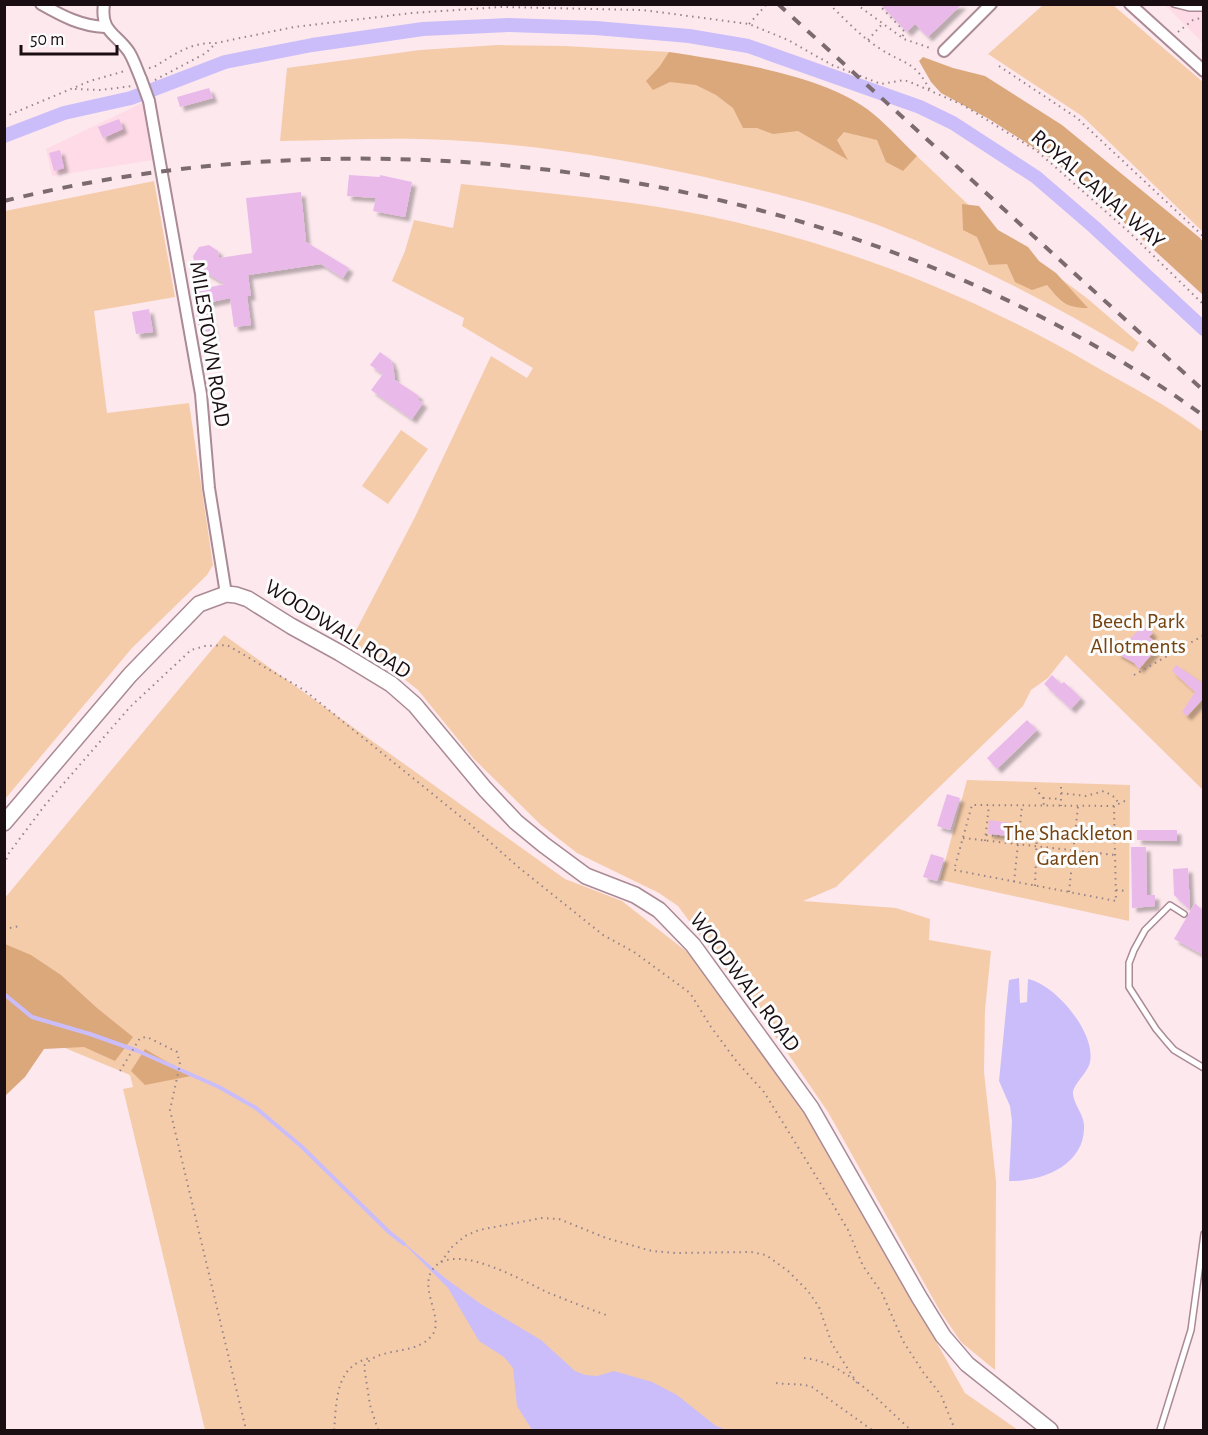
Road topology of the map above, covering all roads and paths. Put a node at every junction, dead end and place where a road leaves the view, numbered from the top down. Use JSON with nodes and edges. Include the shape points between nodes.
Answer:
{"nodes":[{"id":1,"x":41,"y":4,"type":"edge"},
{"id":2,"x":104,"y":4,"type":"edge"},
{"id":3,"x":766,"y":4,"type":"edge"},
{"id":4,"x":829,"y":4,"type":"edge"},
{"id":5,"x":856,"y":4,"type":"edge"},
{"id":6,"x":878,"y":4,"type":"edge"},
{"id":7,"x":991,"y":4,"type":"edge"},
{"id":8,"x":1130,"y":4,"type":"edge"},
{"id":9,"x":1174,"y":4,"type":"edge"},
{"id":10,"x":1203,"y":8,"type":"edge"},
{"id":11,"x":1203,"y":17,"type":"edge"},
{"id":12,"x":883,"y":23,"type":"junction"},
{"id":13,"x":749,"y":24,"type":"junction"},
{"id":14,"x":105,"y":27,"type":"junction"},
{"id":15,"x":902,"y":37,"type":"junction"},
{"id":16,"x":868,"y":40,"type":"junction"},
{"id":17,"x":1170,"y":42,"type":"junction"},
{"id":18,"x":944,"y":51,"type":"joint"},
{"id":19,"x":999,"y":66,"type":"dead end"},
{"id":20,"x":1203,"y":71,"type":"edge"},
{"id":21,"x":139,"y":74,"type":"junction"},
{"id":22,"x":931,"y":92,"type":"junction"},
{"id":23,"x":4,"y":117,"type":"edge"},
{"id":24,"x":1203,"y":237,"type":"edge"},
{"id":25,"x":1203,"y":305,"type":"edge"},
{"id":26,"x":226,"y":594,"type":"junction"},
{"id":27,"x":1203,"y":635,"type":"edge"},
{"id":28,"x":1134,"y":675,"type":"dead end"},
{"id":29,"x":1035,"y":788,"type":"dead end"},
{"id":30,"x":1061,"y":788,"type":"dead end"},
{"id":31,"x":1061,"y":793,"type":"junction"},
{"id":32,"x":1043,"y":798,"type":"junction"},
{"id":33,"x":1061,"y":799,"type":"junction"},
{"id":34,"x":1129,"y":799,"type":"dead end"},
{"id":35,"x":989,"y":805,"type":"junction"},
{"id":36,"x":1116,"y":805,"type":"junction"},
{"id":37,"x":1022,"y":806,"type":"junction"},
{"id":38,"x":1044,"y":806,"type":"junction"},
{"id":39,"x":1061,"y":806,"type":"junction"},
{"id":40,"x":1078,"y":806,"type":"junction"},
{"id":41,"x":4,"y":824,"type":"edge"},
{"id":42,"x":1037,"y":831,"type":"dead end"},
{"id":43,"x":986,"y":835,"type":"junction"},
{"id":44,"x":963,"y":838,"type":"junction"},
{"id":45,"x":1019,"y":838,"type":"junction"},
{"id":46,"x":985,"y":841,"type":"junction"},
{"id":47,"x":1018,"y":844,"type":"junction"},
{"id":48,"x":1036,"y":846,"type":"junction"},
{"id":49,"x":1073,"y":850,"type":"junction"},
{"id":50,"x":1115,"y":855,"type":"junction"},
{"id":51,"x":4,"y":865,"type":"edge"},
{"id":52,"x":1014,"y":882,"type":"junction"},
{"id":53,"x":1035,"y":886,"type":"junction"},
{"id":54,"x":1116,"y":890,"type":"junction"},
{"id":55,"x":1127,"y":891,"type":"dead end"},
{"id":56,"x":1069,"y":892,"type":"junction"},
{"id":57,"x":1184,"y":914,"type":"dead end"},
{"id":58,"x":20,"y":926,"type":"dead end"},
{"id":59,"x":4,"y":929,"type":"edge"},
{"id":60,"x":1203,"y":1068,"type":"edge"},
{"id":61,"x":120,"y":1071,"type":"dead end"},
{"id":62,"x":1203,"y":1234,"type":"edge"},
{"id":63,"x":441,"y":1262,"type":"junction"},
{"id":64,"x":609,"y":1316,"type":"dead end"},
{"id":65,"x":370,"y":1358,"type":"junction"},
{"id":66,"x":804,"y":1358,"type":"dead end"},
{"id":67,"x":776,"y":1383,"type":"dead end"},
{"id":68,"x":857,"y":1383,"type":"junction"},
{"id":69,"x":246,"y":1431,"type":"edge"},
{"id":70,"x":334,"y":1431,"type":"edge"},
{"id":71,"x":378,"y":1431,"type":"edge"},
{"id":72,"x":872,"y":1431,"type":"edge"},
{"id":73,"x":911,"y":1431,"type":"edge"},
{"id":74,"x":955,"y":1431,"type":"edge"},
{"id":75,"x":1050,"y":1431,"type":"edge"},
{"id":76,"x":1160,"y":1431,"type":"edge"}],
"edges":[{"from":1,"to":14,"type":"street","via":[[67,19]]},
{"from":2,"to":14,"type":"street"},
{"from":3,"to":13,"type":"path"},
{"from":4,"to":16,"type":"path"},
{"from":5,"to":12,"type":"path"},
{"from":6,"to":15,"type":"path","via":[[904,32]]},
{"from":7,"to":18,"type":"street"},
{"from":8,"to":17,"type":"street"},
{"from":9,"to":10,"type":"lane"},
{"from":11,"to":17,"type":"path","via":[[1193,20]]},
{"from":12,"to":15,"type":"path"},
{"from":12,"to":16,"type":"path"},
{"from":13,"to":21,"type":"path","name":"ROYAL CANAL WAY","via":[[643,10],[501,7],[411,13],[294,27],[189,46]]},
{"from":13,"to":22,"type":"path","name":"ROYAL CANAL WAY","via":[[881,84],[904,80]]},
{"from":14,"to":21,"type":"street","name":"MILESTOWN ROAD","via":[[129,52]]},
{"from":15,"to":18,"type":"path"},
{"from":16,"to":22,"type":"path","via":[[915,67]]},
{"from":17,"to":20,"type":"street"},
{"from":19,"to":24,"type":"path","via":[[1077,118]]},
{"from":21,"to":23,"type":"path","name":"ROYAL CANAL WAY","via":[[122,71],[90,81]]},
{"from":21,"to":26,"type":"street","name":"MILESTOWN ROAD","bridge":true,"via":[[149,101],[201,394],[209,488]]},
{"from":22,"to":25,"type":"path","name":"ROYAL CANAL WAY","via":[[963,105],[1037,151],[1129,232]]},
{"from":26,"to":41,"type":"main road","via":[[199,604],[180,622]]},
{"from":26,"to":75,"type":"main road","name":"WOODWALL ROAD","via":[[248,599],[391,684],[415,705],[525,830],[586,876],[635,895],[659,910],[693,945],[811,1108],[943,1336],[967,1364]]},
{"from":27,"to":28,"type":"path"},
{"from":29,"to":32,"type":"path"},
{"from":30,"to":31,"type":"path"},
{"from":31,"to":33,"type":"path"},
{"from":31,"to":36,"type":"path","via":[[1090,796],[1104,791],[1116,798]]},
{"from":32,"to":33,"type":"path"},
{"from":32,"to":38,"type":"path"},
{"from":33,"to":39,"type":"path"},
{"from":34,"to":36,"type":"path"},
{"from":35,"to":37,"type":"path"},
{"from":35,"to":43,"type":"path"},
{"from":35,"to":44,"type":"path","via":[[972,805]]},
{"from":36,"to":40,"type":"path"},
{"from":36,"to":50,"type":"path"},
{"from":37,"to":38,"type":"path"},
{"from":37,"to":45,"type":"path"},
{"from":38,"to":39,"type":"path"},
{"from":39,"to":40,"type":"path"},
{"from":40,"to":49,"type":"path"},
{"from":42,"to":48,"type":"path"},
{"from":43,"to":45,"type":"path"},
{"from":43,"to":46,"type":"path"},
{"from":44,"to":46,"type":"path"},
{"from":44,"to":52,"type":"path","via":[[954,870]]},
{"from":45,"to":47,"type":"path"},
{"from":46,"to":47,"type":"path"},
{"from":47,"to":48,"type":"path"},
{"from":47,"to":52,"type":"path"},
{"from":48,"to":49,"type":"path"},
{"from":48,"to":53,"type":"path"},
{"from":49,"to":50,"type":"path"},
{"from":49,"to":56,"type":"path"},
{"from":50,"to":54,"type":"path"},
{"from":51,"to":74,"type":"path","via":[[45,805],[130,707],[191,650],[227,645],[249,656],[325,705],[603,936],[634,952],[690,993],[737,1062],[764,1092],[822,1186],[848,1230],[863,1266],[882,1293],[903,1341],[941,1395]]},
{"from":52,"to":53,"type":"path"},
{"from":53,"to":56,"type":"path"},
{"from":54,"to":55,"type":"path"},
{"from":54,"to":56,"type":"path","via":[[1116,901]]},
{"from":57,"to":60,"type":"lane","via":[[1170,905],[1145,930],[1129,963],[1129,987],[1155,1029],[1174,1050]]},
{"from":58,"to":59,"type":"path"},
{"from":61,"to":69,"type":"path","via":[[141,1038],[147,1037],[177,1052],[180,1064],[170,1110]]},
{"from":62,"to":76,"type":"lane","via":[[1191,1329]]},
{"from":63,"to":64,"type":"path","via":[[456,1259],[485,1264]]},
{"from":63,"to":65,"type":"path","via":[[427,1281],[436,1328],[432,1336],[418,1345]]},
{"from":63,"to":68,"type":"path","via":[[465,1236],[542,1218],[559,1219],[652,1251],[766,1255],[788,1271],[814,1299],[832,1344]]},
{"from":65,"to":70,"type":"path","via":[[350,1366],[342,1379]]},
{"from":65,"to":71,"type":"path","via":[[364,1366],[365,1379]]},
{"from":66,"to":68,"type":"path","via":[[817,1359]]},
{"from":67,"to":72,"type":"path","via":[[812,1387]]},
{"from":68,"to":73,"type":"path"}]}
